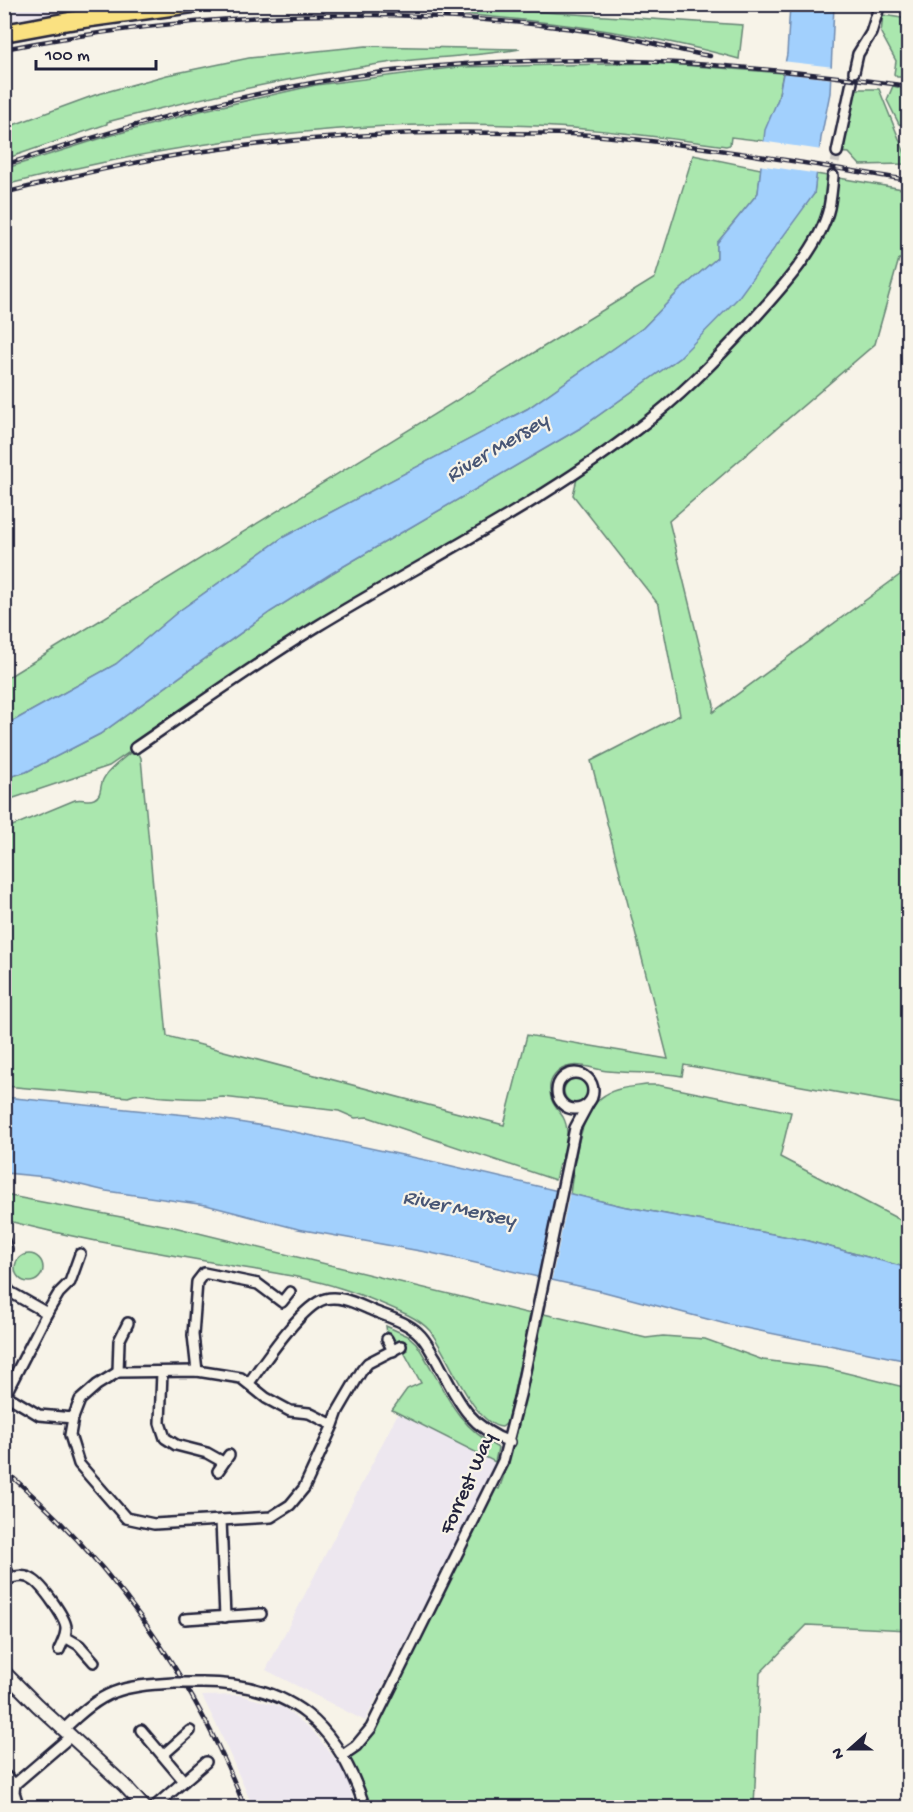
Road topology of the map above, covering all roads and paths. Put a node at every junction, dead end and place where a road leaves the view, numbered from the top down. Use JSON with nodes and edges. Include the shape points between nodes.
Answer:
{"nodes":[{"id":1,"x":192,"y":4,"type":"edge"},
{"id":2,"x":880,"y":4,"type":"edge"},
{"id":3,"x":4,"y":33,"type":"edge"},
{"id":4,"x":854,"y":72,"type":"dead end"},
{"id":5,"x":852,"y":82,"type":"dead end"},
{"id":6,"x":837,"y":152,"type":"tunnel mouth"},
{"id":7,"x":833,"y":176,"type":"tunnel mouth"},
{"id":8,"x":135,"y":748,"type":"dead end"},
{"id":9,"x":588,"y":1104,"type":"junction"},
{"id":10,"x":564,"y":1105,"type":"junction"},
{"id":11,"x":575,"y":1128,"type":"junction"},
{"id":12,"x":4,"y":1241,"type":"edge"},
{"id":13,"x":80,"y":1254,"type":"dead end"},
{"id":14,"x":4,"y":1258,"type":"edge"},
{"id":15,"x":4,"y":1284,"type":"edge"},
{"id":16,"x":290,"y":1292,"type":"dead end"},
{"id":17,"x":47,"y":1313,"type":"junction"},
{"id":18,"x":128,"y":1323,"type":"dead end"},
{"id":19,"x":387,"y":1339,"type":"dead end"},
{"id":20,"x":197,"y":1371,"type":"junction"},
{"id":21,"x":118,"y":1372,"type":"junction"},
{"id":22,"x":162,"y":1372,"type":"junction"},
{"id":23,"x":249,"y":1383,"type":"junction"},
{"id":24,"x":5,"y":1394,"type":"edge"},
{"id":25,"x":73,"y":1418,"type":"junction"},
{"id":26,"x":333,"y":1425,"type":"junction"},
{"id":27,"x":510,"y":1442,"type":"junction"},
{"id":28,"x":218,"y":1472,"type":"dead end"},
{"id":29,"x":221,"y":1520,"type":"junction"},
{"id":30,"x":4,"y":1566,"type":"edge"},
{"id":31,"x":8,"y":1581,"type":"edge"},
{"id":32,"x":261,"y":1614,"type":"dead end"},
{"id":33,"x":225,"y":1617,"type":"junction"},
{"id":34,"x":185,"y":1619,"type":"dead end"},
{"id":35,"x":65,"y":1637,"type":"junction"},
{"id":36,"x":59,"y":1650,"type":"dead end"},
{"id":37,"x":94,"y":1662,"type":"dead end"},
{"id":38,"x":4,"y":1672,"type":"edge"},
{"id":39,"x":141,"y":1730,"type":"dead end"},
{"id":40,"x":190,"y":1731,"type":"dead end"},
{"id":41,"x":67,"y":1733,"type":"junction"},
{"id":42,"x":163,"y":1755,"type":"junction"},
{"id":43,"x":343,"y":1755,"type":"junction"},
{"id":44,"x":206,"y":1762,"type":"dead end"},
{"id":45,"x":4,"y":1775,"type":"edge"},
{"id":46,"x":184,"y":1781,"type":"junction"},
{"id":47,"x":15,"y":1784,"type":"junction"},
{"id":48,"x":17,"y":1804,"type":"edge"},
{"id":49,"x":4,"y":1805,"type":"edge"},
{"id":50,"x":145,"y":1808,"type":"edge"},
{"id":51,"x":153,"y":1808,"type":"edge"},
{"id":52,"x":365,"y":1808,"type":"edge"}],
"edges":[{"from":1,"to":3,"type":"highway"},
{"from":2,"to":4,"type":"street"},
{"from":5,"to":6,"type":"street"},
{"from":7,"to":8,"type":"street","via":[[828,210],[816,239],[783,287],[684,390],[636,430],[509,513],[306,633]]},
{"from":9,"to":10,"type":"street","via":[[579,1109]]},
{"from":9,"to":10,"type":"street","via":[[593,1095],[592,1084],[585,1076],[574,1073],[558,1085],[558,1096]]},
{"from":9,"to":11,"type":"street","name":"Forrest Way"},
{"from":10,"to":11,"type":"street"},
{"from":11,"to":27,"type":"street","name":"Forrest Way"},
{"from":12,"to":14,"type":"street"},
{"from":13,"to":17,"type":"street","via":[[70,1282]]},
{"from":15,"to":17,"type":"street","via":[[10,1292]]},
{"from":16,"to":20,"type":"street","via":[[282,1302],[258,1284],[204,1273],[197,1282],[193,1335]]},
{"from":17,"to":24,"type":"street"},
{"from":18,"to":21,"type":"street","via":[[119,1341]]},
{"from":19,"to":26,"type":"street","via":[[397,1349],[362,1370]]},
{"from":20,"to":22,"type":"street"},
{"from":20,"to":23,"type":"street","via":[[242,1378]]},
{"from":21,"to":22,"type":"street"},
{"from":21,"to":25,"type":"street","via":[[80,1400]]},
{"from":22,"to":28,"type":"street","via":[[160,1423],[165,1438],[176,1445],[226,1459]]},
{"from":23,"to":26,"type":"street","via":[[290,1411],[309,1413]]},
{"from":23,"to":27,"type":"street","via":[[310,1306],[325,1299],[350,1301],[418,1333],[473,1420],[487,1432]]},
{"from":24,"to":25,"type":"street","via":[[39,1415]]},
{"from":25,"to":29,"type":"street","via":[[70,1435],[79,1464],[126,1518],[154,1524]]},
{"from":26,"to":29,"type":"street","via":[[304,1488],[290,1505],[270,1517]]},
{"from":27,"to":43,"type":"street","name":"Forrest Way","via":[[494,1482],[371,1728]]},
{"from":29,"to":33,"type":"street"},
{"from":30,"to":31,"type":"street"},
{"from":31,"to":35,"type":"street","via":[[21,1575],[34,1580],[58,1609],[66,1626]]},
{"from":32,"to":33,"type":"street"},
{"from":33,"to":34,"type":"street"},
{"from":35,"to":36,"type":"street"},
{"from":35,"to":37,"type":"street","via":[[79,1645]]},
{"from":38,"to":41,"type":"street"},
{"from":39,"to":42,"type":"street"},
{"from":40,"to":42,"type":"street"},
{"from":41,"to":43,"type":"street","bridge":true,"via":[[88,1707],[111,1692],[137,1685],[240,1684],[293,1704],[330,1736]]},
{"from":41,"to":47,"type":"street"},
{"from":41,"to":50,"type":"street"},
{"from":42,"to":46,"type":"street"},
{"from":43,"to":52,"type":"street"},
{"from":44,"to":46,"type":"street"},
{"from":45,"to":47,"type":"street"},
{"from":46,"to":51,"type":"street"},
{"from":47,"to":48,"type":"street"},
{"from":48,"to":49,"type":"street"}]}
